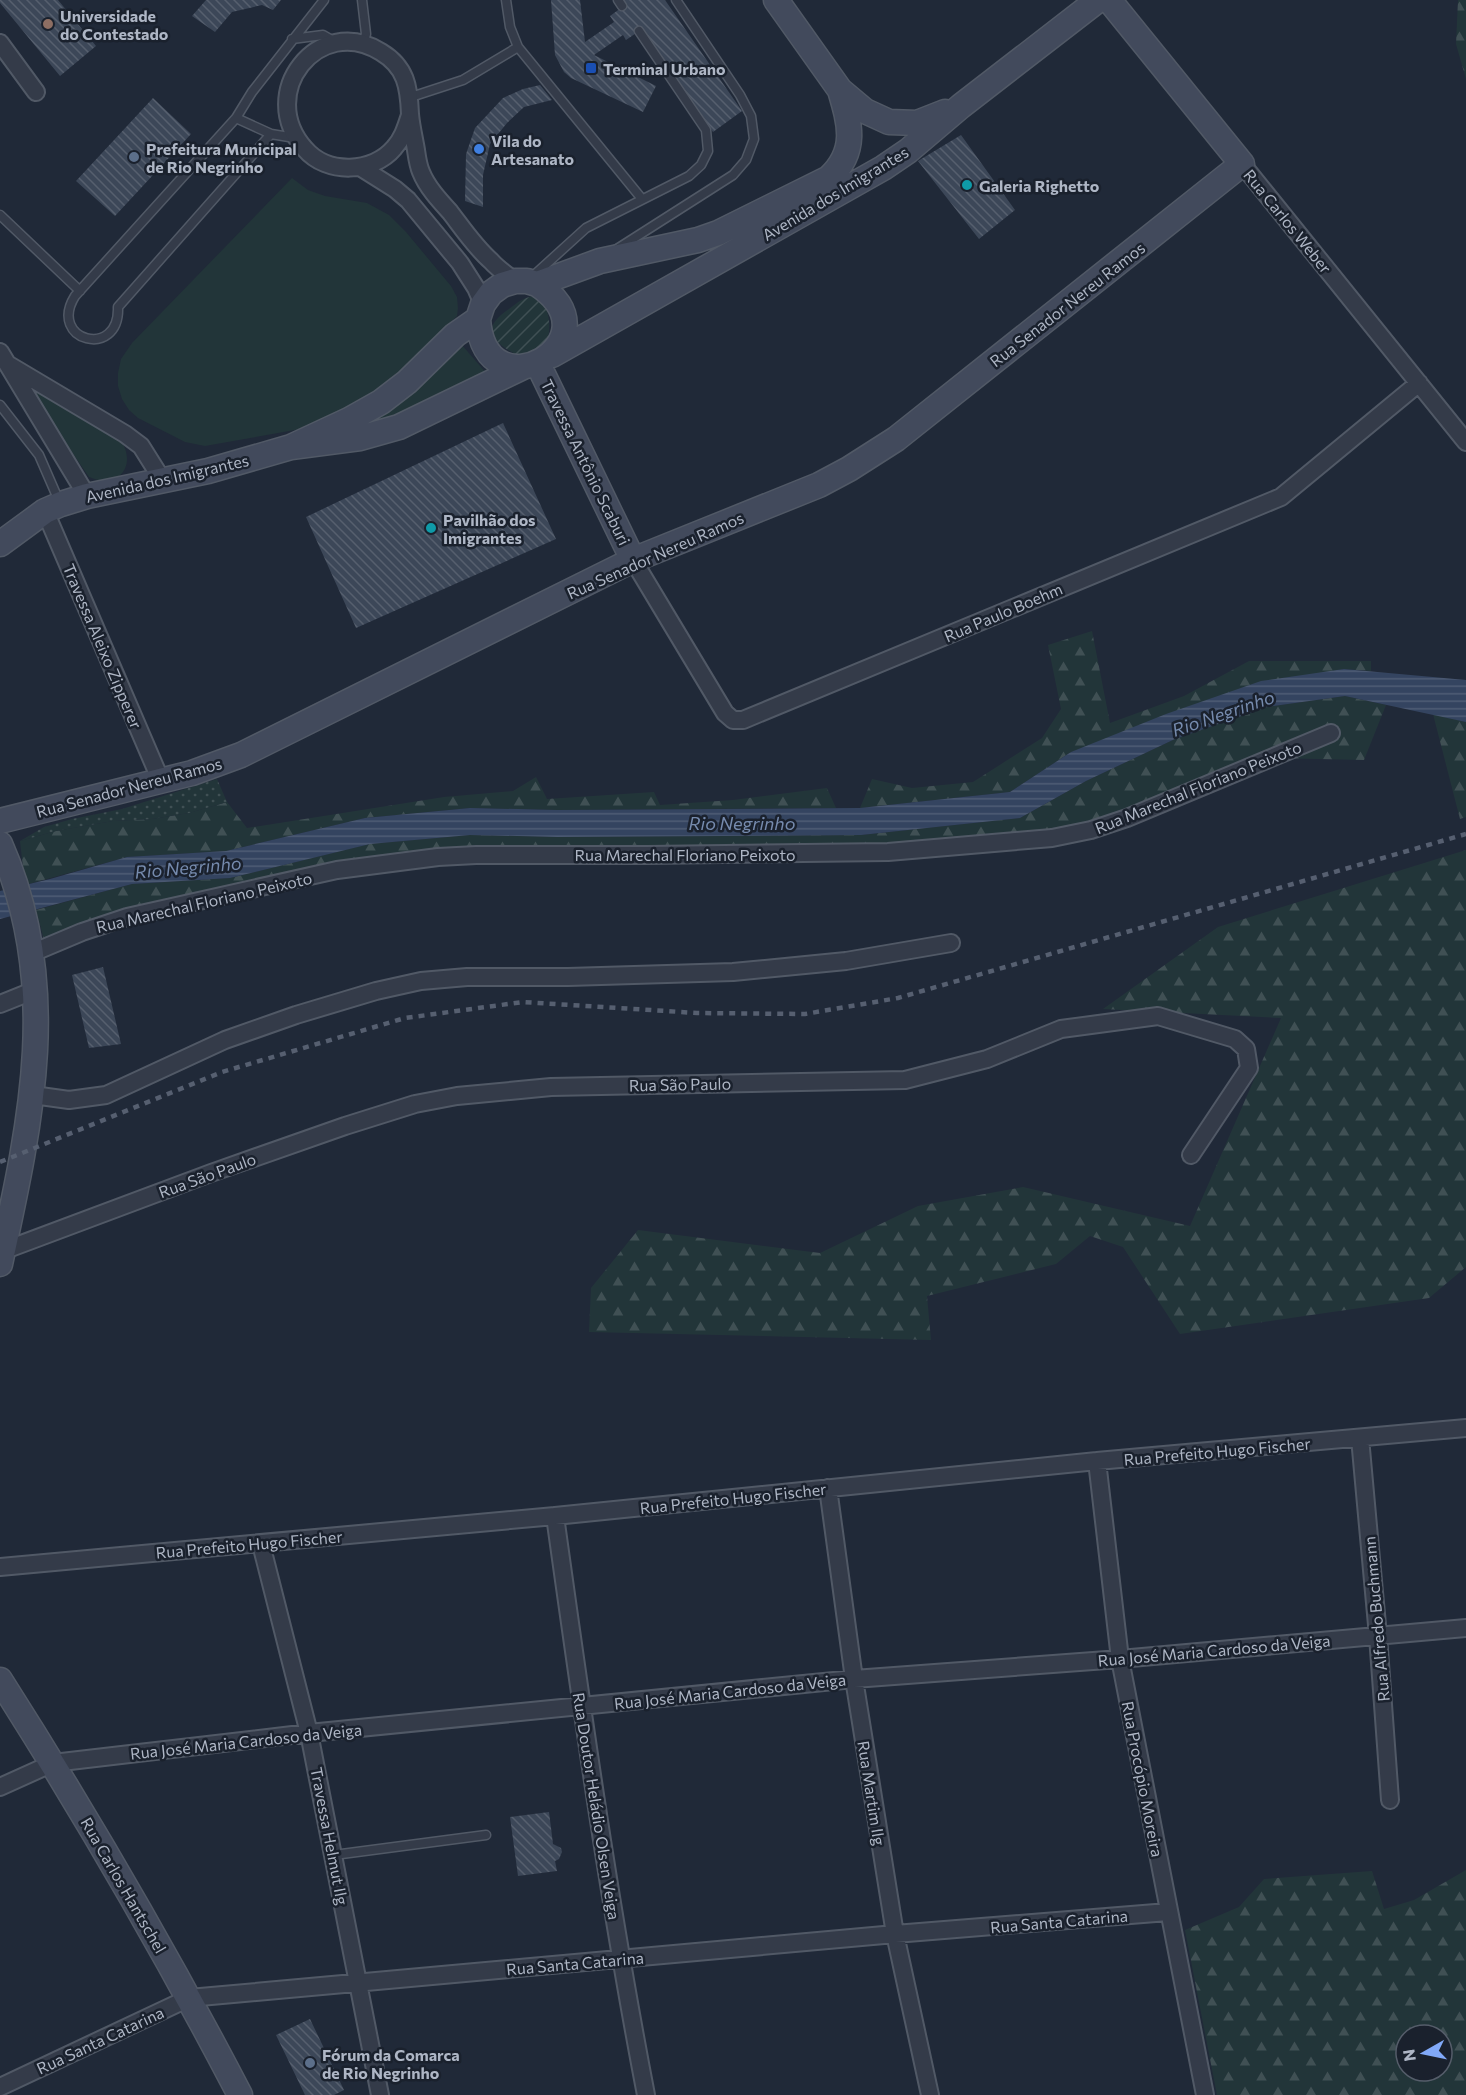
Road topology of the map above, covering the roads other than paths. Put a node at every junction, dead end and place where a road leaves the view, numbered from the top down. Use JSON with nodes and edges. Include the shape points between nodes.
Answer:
{"nodes":[{"id":1,"x":324,"y":0,"type":"edge"},
{"id":2,"x":362,"y":0,"type":"edge"},
{"id":3,"x":506,"y":0,"type":"edge"},
{"id":4,"x":676,"y":0,"type":"edge"},
{"id":5,"x":776,"y":0,"type":"edge"},
{"id":6,"x":1098,"y":0,"type":"edge"},
{"id":7,"x":1109,"y":0,"type":"edge"},
{"id":8,"x":639,"y":31,"type":"dead end"},
{"id":9,"x":292,"y":39,"type":"junction"},
{"id":10,"x":0,"y":43,"type":"edge"},
{"id":11,"x":337,"y":43,"type":"junction"},
{"id":12,"x":363,"y":44,"type":"junction"},
{"id":13,"x":518,"y":47,"type":"junction"},
{"id":14,"x":840,"y":90,"type":"junction"},
{"id":15,"x":36,"y":92,"type":"dead end"},
{"id":16,"x":411,"y":97,"type":"junction"},
{"id":17,"x":961,"y":106,"type":"junction"},
{"id":18,"x":410,"y":116,"type":"junction"},
{"id":19,"x":236,"y":118,"type":"junction"},
{"id":20,"x":271,"y":134,"type":"junction"},
{"id":21,"x":295,"y":138,"type":"junction"},
{"id":22,"x":1242,"y":165,"type":"junction"},
{"id":23,"x":360,"y":167,"type":"junction"},
{"id":24,"x":642,"y":200,"type":"junction"},
{"id":25,"x":0,"y":215,"type":"edge"},
{"id":26,"x":600,"y":261,"type":"junction"},
{"id":27,"x":526,"y":282,"type":"junction"},
{"id":28,"x":80,"y":291,"type":"junction"},
{"id":29,"x":481,"y":312,"type":"junction"},
{"id":30,"x":4,"y":358,"type":"edge"},
{"id":31,"x":537,"y":362,"type":"junction"},
{"id":32,"x":1419,"y":383,"type":"junction"},
{"id":33,"x":0,"y":405,"type":"edge"},
{"id":34,"x":1466,"y":442,"type":"edge"},
{"id":35,"x":291,"y":447,"type":"junction"},
{"id":36,"x":163,"y":481,"type":"junction"},
{"id":37,"x":87,"y":496,"type":"junction"},
{"id":38,"x":53,"y":508,"type":"junction"},
{"id":39,"x":0,"y":544,"type":"edge"},
{"id":40,"x":633,"y":561,"type":"junction"},
{"id":41,"x":1331,"y":733,"type":"dead end"},
{"id":42,"x":161,"y":781,"type":"junction"},
{"id":43,"x":0,"y":821,"type":"edge"},
{"id":44,"x":0,"y":844,"type":"edge"},
{"id":45,"x":30,"y":943,"type":"junction"},
{"id":46,"x":951,"y":943,"type":"dead end"},
{"id":47,"x":35,"y":990,"type":"junction"},
{"id":48,"x":0,"y":1004,"type":"edge"},
{"id":49,"x":33,"y":1095,"type":"junction"},
{"id":50,"x":1191,"y":1155,"type":"dead end"},
{"id":51,"x":1,"y":1256,"type":"edge"},
{"id":52,"x":1466,"y":1428,"type":"edge"},
{"id":53,"x":1360,"y":1438,"type":"junction"},
{"id":54,"x":1096,"y":1461,"type":"junction"},
{"id":55,"x":828,"y":1488,"type":"junction"},
{"id":56,"x":555,"y":1516,"type":"junction"},
{"id":57,"x":261,"y":1544,"type":"junction"},
{"id":58,"x":0,"y":1567,"type":"edge"},
{"id":59,"x":1466,"y":1628,"type":"edge"},
{"id":60,"x":1378,"y":1636,"type":"junction"},
{"id":61,"x":1120,"y":1659,"type":"junction"},
{"id":62,"x":854,"y":1679,"type":"junction"},
{"id":63,"x":0,"y":1680,"type":"edge"},
{"id":64,"x":581,"y":1705,"type":"junction"},
{"id":65,"x":309,"y":1733,"type":"junction"},
{"id":66,"x":53,"y":1763,"type":"junction"},
{"id":67,"x":0,"y":1787,"type":"edge"},
{"id":68,"x":1390,"y":1800,"type":"dead end"},
{"id":69,"x":486,"y":1835,"type":"dead end"},
{"id":70,"x":334,"y":1856,"type":"junction"},
{"id":71,"x":1168,"y":1912,"type":"junction"},
{"id":72,"x":895,"y":1934,"type":"junction"},
{"id":73,"x":620,"y":1959,"type":"junction"},
{"id":74,"x":359,"y":1982,"type":"junction"},
{"id":75,"x":189,"y":1998,"type":"junction"},
{"id":76,"x":0,"y":2087,"type":"edge"},
{"id":77,"x":240,"y":2095,"type":"edge"},
{"id":78,"x":380,"y":2095,"type":"edge"},
{"id":79,"x":646,"y":2095,"type":"edge"},
{"id":80,"x":930,"y":2095,"type":"edge"},
{"id":81,"x":1205,"y":2095,"type":"edge"}],
"edges":[{"from":1,"to":9,"type":"lane"},
{"from":2,"to":12,"type":"lane","via":[[366,34]]},
{"from":3,"to":13,"type":"lane"},
{"from":4,"to":26,"type":"lane","via":[[740,95],[751,116],[754,139],[746,160],[733,175]]},
{"from":5,"to":14,"type":"main road"},
{"from":6,"to":17,"type":"main road","name":"Avenida dos Imigrantes"},
{"from":7,"to":22,"type":"main road","name":"Rua Carlos Weber"},
{"from":8,"to":24,"type":"lane","via":[[705,130],[708,151],[689,176]]},
{"from":9,"to":11,"type":"lane","via":[[323,34]]},
{"from":9,"to":19,"type":"lane"},
{"from":10,"to":15,"type":"street"},
{"from":11,"to":12,"type":"street"},
{"from":11,"to":21,"type":"street","via":[[311,55],[289,84],[286,103]]},
{"from":12,"to":16,"type":"street","via":[[395,63]]},
{"from":13,"to":16,"type":"lane","via":[[463,80]]},
{"from":13,"to":24,"type":"lane"},
{"from":14,"to":17,"type":"main road","via":[[865,111],[888,122],[917,123]]},
{"from":14,"to":26,"type":"main road","name":"Avenida dos Imigrantes","via":[[850,138],[840,168],[829,178],[718,233]]},
{"from":16,"to":18,"type":"street"},
{"from":17,"to":31,"type":"main road","name":"Avenida dos Imigrantes","via":[[883,168]]},
{"from":18,"to":23,"type":"street","via":[[393,149]]},
{"from":18,"to":27,"type":"street","via":[[419,169],[427,184],[490,261]]},
{"from":19,"to":20,"type":"lane"},
{"from":19,"to":28,"type":"lane"},
{"from":20,"to":21,"type":"lane"},
{"from":20,"to":28,"type":"lane","via":[[118,307],[119,318],[107,336],[87,339],[70,326],[69,305]]},
{"from":21,"to":23,"type":"street","via":[[323,163],[341,168]]},
{"from":22,"to":32,"type":"street","name":"Rua Carlos Weber"},
{"from":22,"to":40,"type":"main road","name":"Rua Senador Nereu Ramos","via":[[873,455],[819,484]]},
{"from":23,"to":29,"type":"street","via":[[408,200],[460,263],[476,288]]},
{"from":24,"to":27,"type":"lane","via":[[586,228]]},
{"from":25,"to":28,"type":"lane"},
{"from":26,"to":27,"type":"main road","name":"Avenida dos Imigrantes"},
{"from":27,"to":29,"type":"main road","name":"Avenida dos Imigrantes","via":[[502,285],[491,293]]},
{"from":27,"to":31,"type":"main road","via":[[551,293],[561,307],[564,324],[561,341]]},
{"from":29,"to":31,"type":"main road","via":[[479,334],[495,359],[508,365]]},
{"from":29,"to":35,"type":"main road","name":"Avenida dos Imigrantes","via":[[381,402]]},
{"from":30,"to":36,"type":"street","via":[[141,446]]},
{"from":30,"to":37,"type":"street"},
{"from":31,"to":35,"type":"main road","name":"Avenida dos Imigrantes","via":[[399,427],[360,438]]},
{"from":31,"to":40,"type":"main road","name":"Travessa Antônio Scaburi"},
{"from":32,"to":34,"type":"street","name":"Rua Carlos Weber"},
{"from":32,"to":40,"type":"street","name":"Rua Paulo Boehm","via":[[1281,496],[743,720],[733,720],[725,713]]},
{"from":33,"to":38,"type":"lane","via":[[39,455]]},
{"from":35,"to":36,"type":"main road","name":"Avenida dos Imigrantes"},
{"from":36,"to":37,"type":"main road","name":"Avenida dos Imigrantes"},
{"from":37,"to":38,"type":"main road","name":"Avenida dos Imigrantes"},
{"from":38,"to":39,"type":"main road","name":"Avenida dos Imigrantes"},
{"from":38,"to":42,"type":"street","name":"Travessa Aleixo Zipperer"},
{"from":40,"to":42,"type":"main road","name":"Rua Senador Nereu Ramos","via":[[241,755]]},
{"from":41,"to":45,"type":"street","name":"Rua Marechal Floriano Peixoto","via":[[1127,819],[1052,838],[888,852],[438,856],[338,870]]},
{"from":42,"to":43,"type":"main road","name":"Rua Senador Nereu Ramos"},
{"from":44,"to":45,"type":"main road"},
{"from":45,"to":47,"type":"main road"},
{"from":46,"to":49,"type":"street","via":[[846,961],[733,972],[422,981],[376,990],[225,1040],[106,1095],[69,1100]]},
{"from":47,"to":48,"type":"street"},
{"from":47,"to":49,"type":"main road"},
{"from":49,"to":51,"type":"main road"},
{"from":50,"to":51,"type":"street","name":"Rua São Paulo","via":[[1249,1068],[1246,1049],[1235,1039],[1158,1016],[1060,1029],[987,1059],[905,1080],[551,1087],[415,1104],[211,1173]]},
{"from":52,"to":53,"type":"street","name":"Rua Prefeito Hugo Fischer"},
{"from":53,"to":54,"type":"street","name":"Rua Prefeito Hugo Fischer"},
{"from":53,"to":60,"type":"street","name":"Rua Alfredo Buchmann"},
{"from":54,"to":55,"type":"street","name":"Rua Prefeito Hugo Fischer"},
{"from":54,"to":61,"type":"street","name":"Rua Procópio Moreira"},
{"from":55,"to":56,"type":"street","name":"Rua Prefeito Hugo Fischer"},
{"from":55,"to":62,"type":"street","name":"Rua Martim Ilg"},
{"from":56,"to":57,"type":"street","name":"Rua Prefeito Hugo Fischer"},
{"from":56,"to":64,"type":"street","name":"Rua Doutor Heládio Olsen Veiga"},
{"from":57,"to":58,"type":"street","name":"Rua Prefeito Hugo Fischer"},
{"from":57,"to":65,"type":"street","name":"Travessa Helmut Ilg"},
{"from":59,"to":60,"type":"street","name":"Rua José Maria Cardoso da Veiga"},
{"from":60,"to":61,"type":"street","name":"Rua José Maria Cardoso da Veiga"},
{"from":60,"to":68,"type":"street","name":"Rua Alfredo Buchmann"},
{"from":61,"to":62,"type":"street","name":"Rua José Maria Cardoso da Veiga"},
{"from":61,"to":71,"type":"street","name":"Rua Procópio Moreira"},
{"from":62,"to":64,"type":"street","name":"Rua José Maria Cardoso da Veiga"},
{"from":62,"to":72,"type":"street","name":"Rua Martim Ilg"},
{"from":63,"to":66,"type":"main road","name":"Rua Carlos Hantschel"},
{"from":64,"to":65,"type":"street","name":"Rua José Maria Cardoso da Veiga"},
{"from":64,"to":73,"type":"street","name":"Rua Doutor Heládio Olsen Veiga"},
{"from":65,"to":66,"type":"street","name":"Rua José Maria Cardoso da Veiga"},
{"from":65,"to":70,"type":"street","name":"Travessa Helmut Ilg"},
{"from":66,"to":67,"type":"street","name":"Rua José Maria Cardoso da Veiga"},
{"from":66,"to":75,"type":"main road","name":"Rua Carlos Hantschel"},
{"from":69,"to":70,"type":"lane"},
{"from":70,"to":74,"type":"street","name":"Travessa Helmut Ilg"},
{"from":71,"to":72,"type":"street","name":"Rua Santa Catarina"},
{"from":71,"to":81,"type":"street","name":"Rua Procópio Moreira"},
{"from":72,"to":73,"type":"street","name":"Rua Santa Catarina"},
{"from":72,"to":80,"type":"street","name":"Rua Martim Ilg"},
{"from":73,"to":74,"type":"street","name":"Rua Santa Catarina"},
{"from":73,"to":79,"type":"street","name":"Rua Doutor Heládio Olsen Veiga"},
{"from":74,"to":75,"type":"street","name":"Rua Santa Catarina"},
{"from":74,"to":78,"type":"street","name":"Travessa Helmut Ilg"},
{"from":75,"to":76,"type":"street","name":"Rua Santa Catarina"},
{"from":75,"to":77,"type":"main road","name":"Rua Carlos Hantschel"}]}
